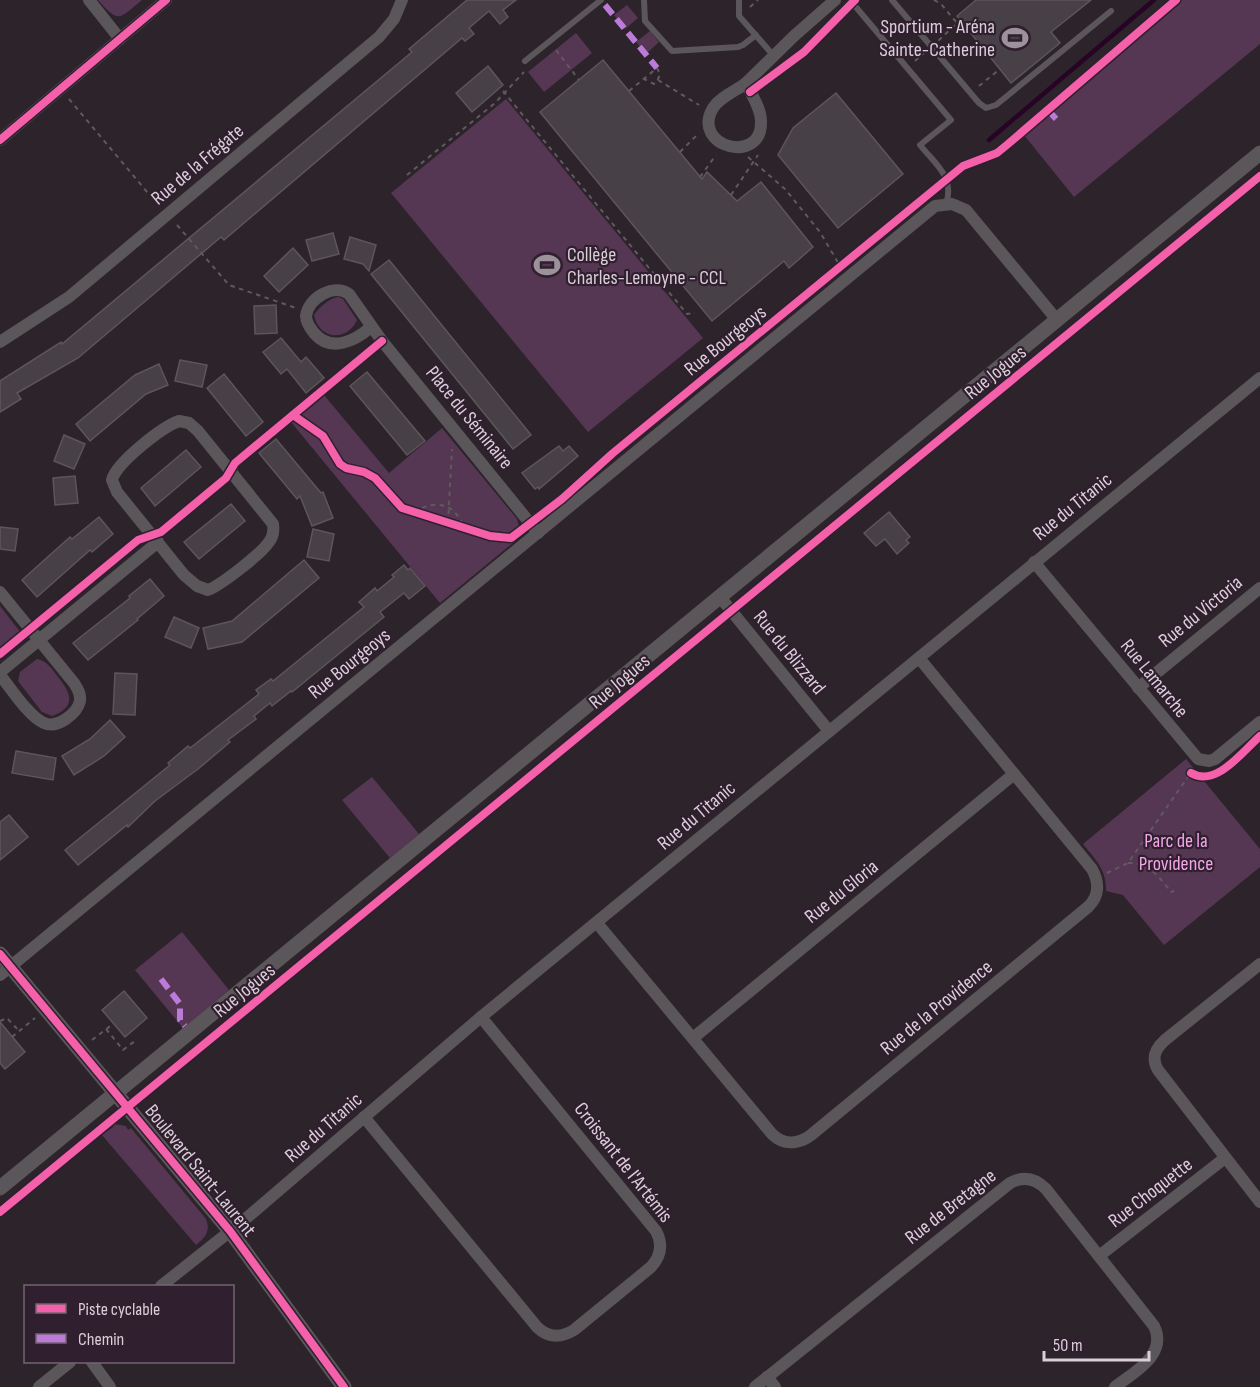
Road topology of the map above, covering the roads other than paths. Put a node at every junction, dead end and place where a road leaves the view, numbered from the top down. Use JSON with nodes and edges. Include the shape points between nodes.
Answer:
{"nodes":[{"id":1,"x":89,"y":0,"type":"edge"},
{"id":2,"x":166,"y":0,"type":"edge"},
{"id":3,"x":402,"y":0,"type":"edge"},
{"id":4,"x":601,"y":0,"type":"edge"},
{"id":5,"x":644,"y":0,"type":"edge"},
{"id":6,"x":739,"y":0,"type":"edge"},
{"id":7,"x":835,"y":0,"type":"edge"},
{"id":8,"x":850,"y":0,"type":"edge"},
{"id":9,"x":892,"y":0,"type":"edge"},
{"id":10,"x":1111,"y":11,"type":"dead end"},
{"id":11,"x":756,"y":35,"type":"junction"},
{"id":12,"x":120,"y":39,"type":"junction"},
{"id":13,"x":773,"y":55,"type":"junction"},
{"id":14,"x":525,"y":61,"type":"dead end"},
{"id":15,"x":746,"y":83,"type":"junction"},
{"id":16,"x":2,"y":133,"type":"edge"},
{"id":17,"x":1260,"y":153,"type":"edge"},
{"id":18,"x":946,"y":204,"type":"junction"},
{"id":19,"x":1057,"y":320,"type":"junction"},
{"id":20,"x":371,"y":327,"type":"junction"},
{"id":21,"x":0,"y":342,"type":"edge"},
{"id":22,"x":1260,"y":378,"type":"edge"},
{"id":23,"x":538,"y":533,"type":"junction"},
{"id":24,"x":158,"y":542,"type":"junction"},
{"id":25,"x":1034,"y":562,"type":"junction"},
{"id":26,"x":1260,"y":588,"type":"edge"},
{"id":27,"x":0,"y":592,"type":"edge"},
{"id":28,"x":720,"y":597,"type":"junction"},
{"id":29,"x":38,"y":640,"type":"junction"},
{"id":30,"x":919,"y":658,"type":"junction"},
{"id":31,"x":0,"y":673,"type":"edge"},
{"id":32,"x":1138,"y":688,"type":"junction"},
{"id":33,"x":1260,"y":722,"type":"edge"},
{"id":34,"x":829,"y":731,"type":"junction"},
{"id":35,"x":1014,"y":774,"type":"junction"},
{"id":36,"x":597,"y":923,"type":"junction"},
{"id":37,"x":0,"y":954,"type":"edge"},
{"id":38,"x":1260,"y":964,"type":"edge"},
{"id":39,"x":5,"y":970,"type":"edge"},
{"id":40,"x":481,"y":1017,"type":"junction"},
{"id":41,"x":693,"y":1038,"type":"junction"},
{"id":42,"x":116,"y":1093,"type":"junction"},
{"id":43,"x":364,"y":1117,"type":"junction"},
{"id":44,"x":1225,"y":1158,"type":"junction"},
{"id":45,"x":0,"y":1188,"type":"edge"},
{"id":46,"x":1260,"y":1202,"type":"edge"},
{"id":47,"x":230,"y":1231,"type":"junction"},
{"id":48,"x":1099,"y":1256,"type":"junction"},
{"id":49,"x":163,"y":1285,"type":"edge"},
{"id":50,"x":68,"y":1363,"type":"edge"},
{"id":51,"x":93,"y":1363,"type":"edge"},
{"id":52,"x":771,"y":1382,"type":"edge"},
{"id":53,"x":39,"y":1387,"type":"edge"},
{"id":54,"x":110,"y":1387,"type":"edge"},
{"id":55,"x":344,"y":1387,"type":"edge"},
{"id":56,"x":755,"y":1387,"type":"edge"},
{"id":57,"x":1115,"y":1387,"type":"edge"}],
"edges":[{"from":1,"to":12,"type":"street"},
{"from":2,"to":12,"type":"street"},
{"from":3,"to":21,"type":"street","name":"Rue de la Frégate","via":[[390,25],[370,45],[69,297]]},
{"from":4,"to":14,"type":"lane"},
{"from":5,"to":11,"type":"lane","via":[[645,21],[672,51],[738,47]]},
{"from":6,"to":11,"type":"lane","via":[[739,16]]},
{"from":7,"to":13,"type":"street"},
{"from":8,"to":18,"type":"lane","via":[[951,120],[920,145],[947,180],[950,192]]},
{"from":9,"to":10,"type":"lane","via":[[986,108],[996,105]]},
{"from":11,"to":13,"type":"lane"},
{"from":12,"to":16,"type":"street"},
{"from":13,"to":15,"type":"street"},
{"from":15,"to":15,"type":"street","via":[[717,103],[710,117],[709,125],[716,139],[732,148],[749,144],[760,130],[760,112]]},
{"from":17,"to":19,"type":"street","name":"Rue Jogues"},
{"from":18,"to":19,"type":"street","via":[[966,210]]},
{"from":18,"to":23,"type":"street","name":"Rue Bourgeoys","via":[[932,209]]},
{"from":19,"to":28,"type":"street","name":"Rue Jogues"},
{"from":20,"to":20,"type":"street","name":"Place du Séminaire","via":[[351,296],[340,289],[324,294],[307,313],[312,331],[330,343],[348,342]]},
{"from":20,"to":23,"type":"street","name":"Place du Séminaire"},
{"from":22,"to":25,"type":"street","name":"Rue du Titanic"},
{"from":23,"to":39,"type":"street","name":"Rue Bourgeoys"},
{"from":24,"to":24,"type":"street","via":[[191,582],[208,590],[265,547],[273,536],[271,520],[194,426],[179,421],[167,426],[121,465],[112,480],[117,492]]},
{"from":24,"to":29,"type":"street"},
{"from":25,"to":30,"type":"street","name":"Rue du Titanic"},
{"from":25,"to":32,"type":"street","name":"Rue Lamarche"},
{"from":26,"to":32,"type":"street","name":"Rue du Victoria"},
{"from":27,"to":29,"type":"street"},
{"from":28,"to":34,"type":"street","name":"Rue du Blizzard"},
{"from":28,"to":42,"type":"street","name":"Rue Jogues"},
{"from":29,"to":31,"type":"street"},
{"from":29,"to":31,"type":"street","via":[[78,689],[80,702],[71,714],[56,723],[42,723]]},
{"from":30,"to":34,"type":"street","name":"Rue du Titanic"},
{"from":30,"to":35,"type":"street","name":"Rue de la Providence"},
{"from":32,"to":33,"type":"street","name":"Rue Lamarche","via":[[1191,753],[1203,760],[1219,757]]},
{"from":34,"to":36,"type":"street","name":"Rue du Titanic"},
{"from":35,"to":41,"type":"street","name":"Rue du Gloria"},
{"from":35,"to":41,"type":"street","name":"Rue de la Providence","via":[[1092,869],[1097,880],[1095,897],[1088,907],[848,1105],[806,1139],[779,1140]]},
{"from":36,"to":40,"type":"street","name":"Rue du Titanic"},
{"from":36,"to":41,"type":"street","name":"Rue de la Providence"},
{"from":37,"to":39,"type":"street","name":"Boulevard Saint-Laurent"},
{"from":38,"to":44,"type":"street","via":[[1155,1052],[1158,1070]]},
{"from":39,"to":42,"type":"street","name":"Boulevard Saint-Laurent"},
{"from":40,"to":43,"type":"street","name":"Rue du Titanic"},
{"from":40,"to":43,"type":"street","name":"Croissant de l'Artémis","via":[[656,1231],[660,1251],[651,1267],[574,1330],[562,1335],[545,1334]]},
{"from":42,"to":45,"type":"street","name":"Rue Jogues"},
{"from":42,"to":47,"type":"street","name":"Boulevard Saint-Laurent"},
{"from":43,"to":47,"type":"street","name":"Rue du Titanic"},
{"from":44,"to":46,"type":"street"},
{"from":44,"to":48,"type":"street","name":"Rue Choquette"},
{"from":47,"to":49,"type":"street","name":"Rue du Titanic"},
{"from":47,"to":55,"type":"street","name":"Boulevard Saint-Laurent"},
{"from":48,"to":52,"type":"street","name":"Rue de Bretagne","via":[[1040,1182],[1016,1179]]},
{"from":48,"to":57,"type":"street","name":"Rue de Bretagne","via":[[1154,1326],[1159,1340],[1155,1354]]},
{"from":50,"to":53,"type":"street"},
{"from":51,"to":54,"type":"street"},
{"from":52,"to":56,"type":"street","name":"Rue de Bretagne"}]}
